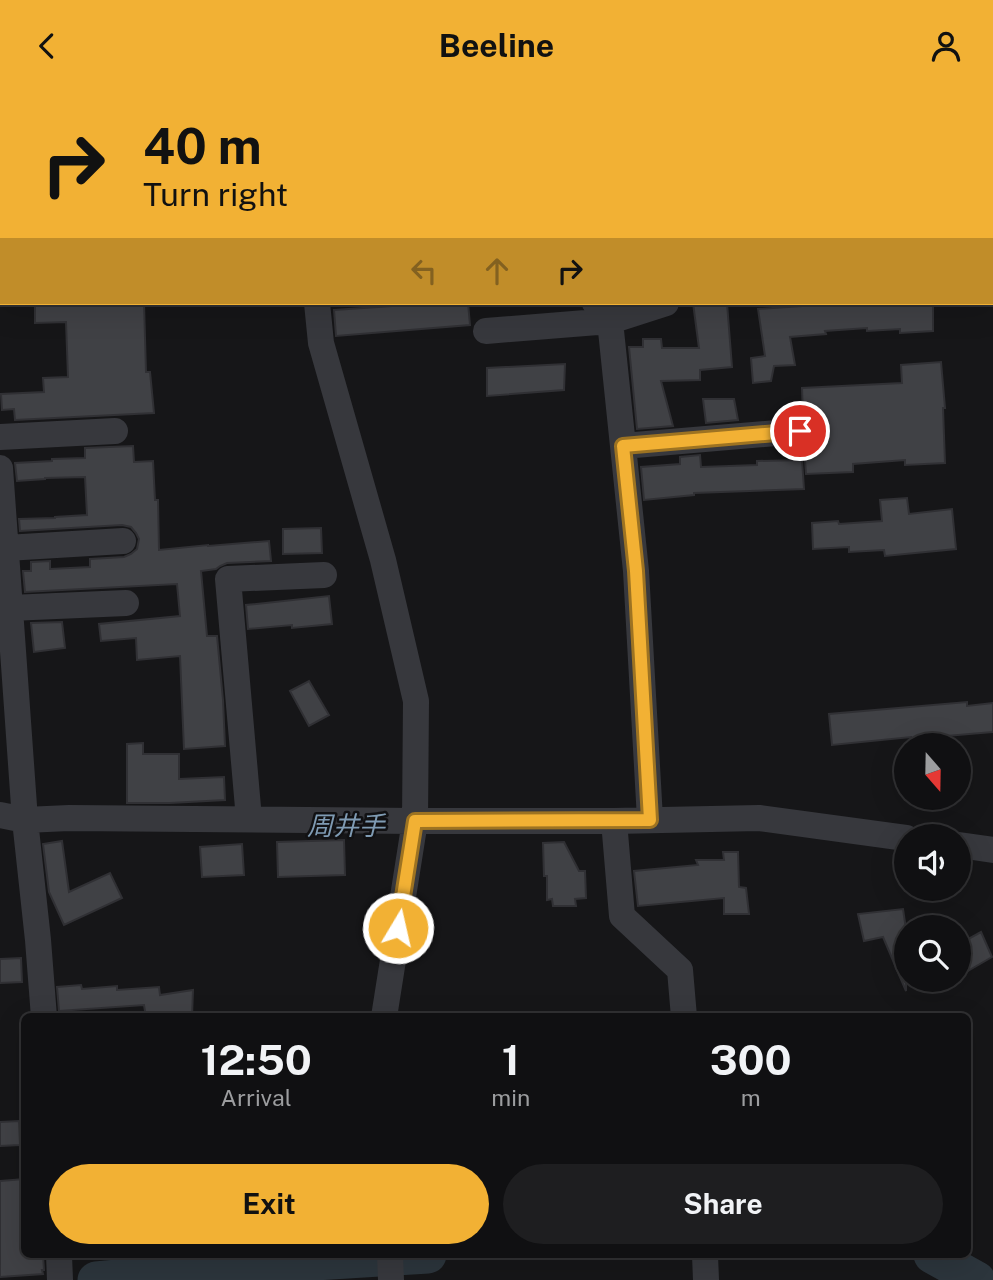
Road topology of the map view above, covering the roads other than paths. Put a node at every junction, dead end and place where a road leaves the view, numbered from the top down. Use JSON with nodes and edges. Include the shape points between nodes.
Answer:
{"nodes":[{"id":1,"x":317,"y":305,"type":"edge"},
{"id":2,"x":652,"y":305,"type":"edge"},
{"id":3,"x":602,"y":312,"type":"edge"},
{"id":4,"x":486,"y":331,"type":"dead end"},
{"id":5,"x":115,"y":431,"type":"dead end"},
{"id":6,"x":800,"y":431,"type":"dead end"},
{"id":7,"x":0,"y":437,"type":"edge"},
{"id":8,"x":623,"y":446,"type":"junction"},
{"id":9,"x":0,"y":468,"type":"edge"},
{"id":10,"x":123,"y":541,"type":"dead end"},
{"id":11,"x":6,"y":548,"type":"junction"},
{"id":12,"x":324,"y":575,"type":"dead end"},
{"id":13,"x":126,"y":603,"type":"dead end"},
{"id":14,"x":7,"y":625,"type":"edge"},
{"id":15,"x":13,"y":818,"type":"edge"},
{"id":16,"x":249,"y":819,"type":"junction"},
{"id":17,"x":650,"y":820,"type":"junction"},
{"id":18,"x":415,"y":821,"type":"junction"},
{"id":19,"x":614,"y":821,"type":"junction"},
{"id":20,"x":894,"y":836,"type":"edge"},
{"id":21,"x":971,"y":847,"type":"edge"},
{"id":22,"x":993,"y":850,"type":"edge"},
{"id":23,"x":44,"y":1013,"type":"edge"},
{"id":24,"x":385,"y":1013,"type":"edge"},
{"id":25,"x":684,"y":1013,"type":"edge"},
{"id":26,"x":59,"y":1258,"type":"edge"},
{"id":27,"x":390,"y":1258,"type":"edge"},
{"id":28,"x":705,"y":1258,"type":"edge"},
{"id":29,"x":60,"y":1280,"type":"edge"},
{"id":30,"x":391,"y":1280,"type":"edge"},
{"id":31,"x":706,"y":1280,"type":"edge"}],
"edges":[{"from":1,"to":18,"type":"street","via":[[321,344],[383,560],[416,701]]},
{"from":2,"to":3,"type":"street"},
{"from":3,"to":4,"type":"street"},
{"from":3,"to":8,"type":"street"},
{"from":5,"to":7,"type":"street"},
{"from":6,"to":8,"type":"street"},
{"from":8,"to":17,"type":"street","via":[[636,571]]},
{"from":9,"to":11,"type":"street"},
{"from":10,"to":11,"type":"street"},
{"from":11,"to":14,"type":"street"},
{"from":12,"to":16,"type":"street","via":[[228,579]]},
{"from":13,"to":14,"type":"street"},
{"from":14,"to":15,"type":"street"},
{"from":15,"to":16,"type":"street"},
{"from":15,"to":23,"type":"street","via":[[38,940]]},
{"from":16,"to":18,"type":"street"},
{"from":17,"to":19,"type":"street"},
{"from":17,"to":20,"type":"street","via":[[759,818]]},
{"from":18,"to":19,"type":"street"},
{"from":18,"to":24,"type":"street"},
{"from":19,"to":25,"type":"street","via":[[622,916],[680,970]]},
{"from":21,"to":22,"type":"street"},
{"from":26,"to":29,"type":"street"},
{"from":27,"to":30,"type":"street"},
{"from":28,"to":31,"type":"street"}]}
